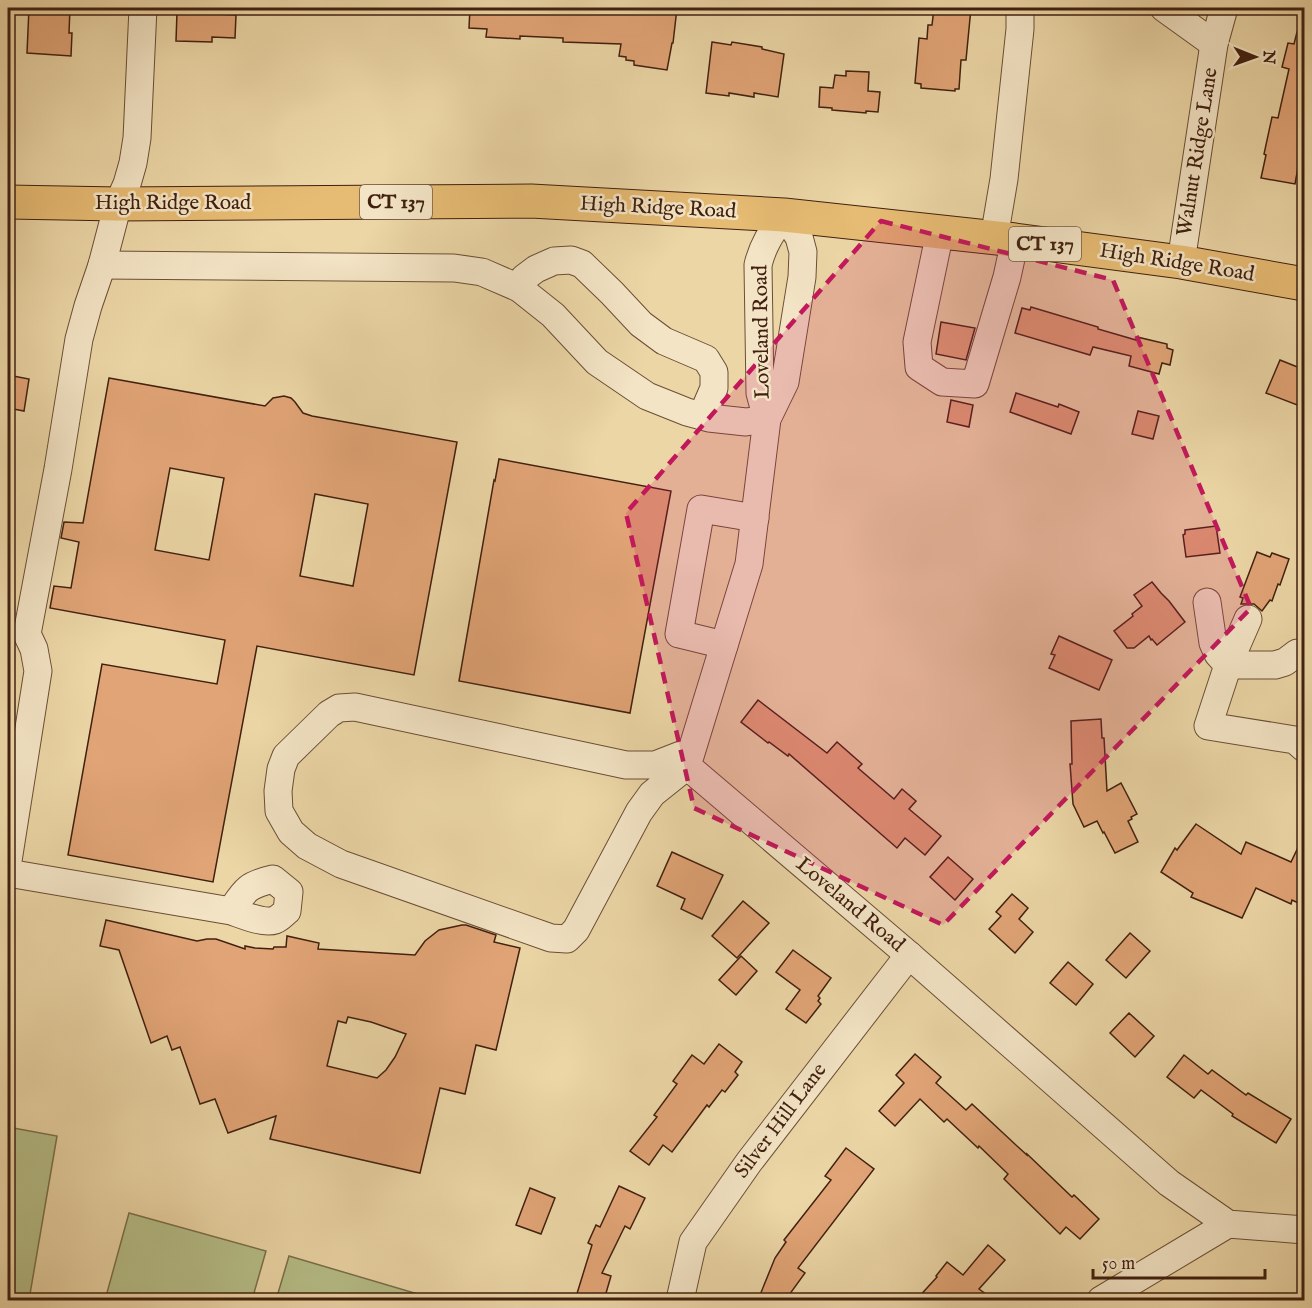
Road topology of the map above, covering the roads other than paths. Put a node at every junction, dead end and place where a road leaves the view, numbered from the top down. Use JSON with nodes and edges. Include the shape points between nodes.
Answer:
{"nodes":[{"id":1,"x":143,"y":8,"type":"edge"},
{"id":2,"x":1020,"y":8,"type":"edge"},
{"id":3,"x":1164,"y":8,"type":"edge"},
{"id":4,"x":1224,"y":8,"type":"edge"},
{"id":5,"x":1214,"y":44,"type":"junction"},
{"id":6,"x":8,"y":202,"type":"edge"},
{"id":7,"x":118,"y":204,"type":"junction"},
{"id":8,"x":784,"y":215,"type":"junction"},
{"id":9,"x":940,"y":232,"type":"junction"},
{"id":10,"x":1004,"y":239,"type":"junction"},
{"id":11,"x":1181,"y":262,"type":"junction"},
{"id":12,"x":102,"y":265,"type":"junction"},
{"id":13,"x":1305,"y":284,"type":"edge"},
{"id":14,"x":519,"y":288,"type":"junction"},
{"id":15,"x":702,"y":416,"type":"junction"},
{"id":16,"x":767,"y":419,"type":"junction"},
{"id":17,"x":755,"y":518,"type":"junction"},
{"id":18,"x":1207,"y":602,"type":"dead end"},
{"id":19,"x":1248,"y":619,"type":"dead end"},
{"id":20,"x":724,"y":645,"type":"junction"},
{"id":21,"x":1297,"y":653,"type":"dead end"},
{"id":22,"x":1228,"y":665,"type":"junction"},
{"id":23,"x":1305,"y":748,"type":"edge"},
{"id":24,"x":689,"y":759,"type":"junction"},
{"id":25,"x":8,"y":861,"type":"edge"},
{"id":26,"x":8,"y":873,"type":"edge"},
{"id":27,"x":231,"y":911,"type":"dead end"},
{"id":28,"x":909,"y":955,"type":"junction"},
{"id":29,"x":1228,"y":1224,"type":"junction"},
{"id":30,"x":1305,"y":1230,"type":"edge"},
{"id":31,"x":680,"y":1300,"type":"edge"},
{"id":32,"x":1101,"y":1300,"type":"edge"}],
"edges":[{"from":1,"to":7,"type":"street","via":[[137,138],[127,184]]},
{"from":2,"to":10,"type":"street","via":[[1005,167]]},
{"from":3,"to":5,"type":"street"},
{"from":4,"to":5,"type":"street","name":"Walnut Ridge Lane"},
{"from":5,"to":11,"type":"street","name":"Walnut Ridge Lane"},
{"from":6,"to":7,"type":"main road","name":"High Ridge Road","number":"CT 137"},
{"from":7,"to":8,"type":"main road","name":"High Ridge Road","number":"CT 137","via":[[531,201]]},
{"from":7,"to":12,"type":"street"},
{"from":8,"to":9,"type":"main road","name":"High Ridge Road","number":"CT 137"},
{"from":8,"to":16,"type":"street","name":"Loveland Road","via":[[768,237],[758,265],[760,393]]},
{"from":8,"to":16,"type":"street","name":"Loveland Road","via":[[799,237],[803,270],[785,382]]},
{"from":9,"to":10,"type":"main road","name":"High Ridge Road","number":"CT 137"},
{"from":9,"to":10,"type":"street","via":[[917,342],[919,367],[942,382],[975,384],[1007,277]]},
{"from":10,"to":11,"type":"main road","name":"High Ridge Road","number":"CT 137"},
{"from":11,"to":13,"type":"main road","name":"High Ridge Road","number":"CT 137"},
{"from":12,"to":14,"type":"street","via":[[454,268],[482,272]]},
{"from":12,"to":25,"type":"street","via":[[79,339],[27,634],[38,671]]},
{"from":14,"to":15,"type":"street","via":[[553,315],[597,362],[647,396]]},
{"from":14,"to":15,"type":"street","via":[[524,278],[554,261],[582,264],[641,324],[664,341],[706,359],[714,372],[714,388]]},
{"from":15,"to":16,"type":"street","via":[[746,422]]},
{"from":16,"to":17,"type":"street","name":"Loveland Road"},
{"from":17,"to":20,"type":"street","name":"Loveland Road","via":[[749,564]]},
{"from":17,"to":20,"type":"street","via":[[701,509],[679,634]]},
{"from":18,"to":22,"type":"street","via":[[1213,643]]},
{"from":19,"to":22,"type":"street"},
{"from":20,"to":24,"type":"street","name":"Loveland Road"},
{"from":21,"to":22,"type":"street","via":[[1275,665]]},
{"from":22,"to":23,"type":"street","via":[[1208,726],[1295,740]]},
{"from":24,"to":24,"type":"street","via":[[626,765],[355,707],[339,708],[286,756],[278,790],[279,811],[291,832],[307,846],[341,864],[551,938],[567,939],[576,930],[639,812]]},
{"from":24,"to":28,"type":"street","name":"Loveland Road"},
{"from":26,"to":27,"type":"street"},
{"from":28,"to":29,"type":"street","name":"Loveland Road","via":[[1169,1183]]},
{"from":28,"to":31,"type":"street","name":"Silver Hill Lane","via":[[749,1162],[693,1242]]},
{"from":29,"to":30,"type":"street"},
{"from":29,"to":32,"type":"street"}]}
